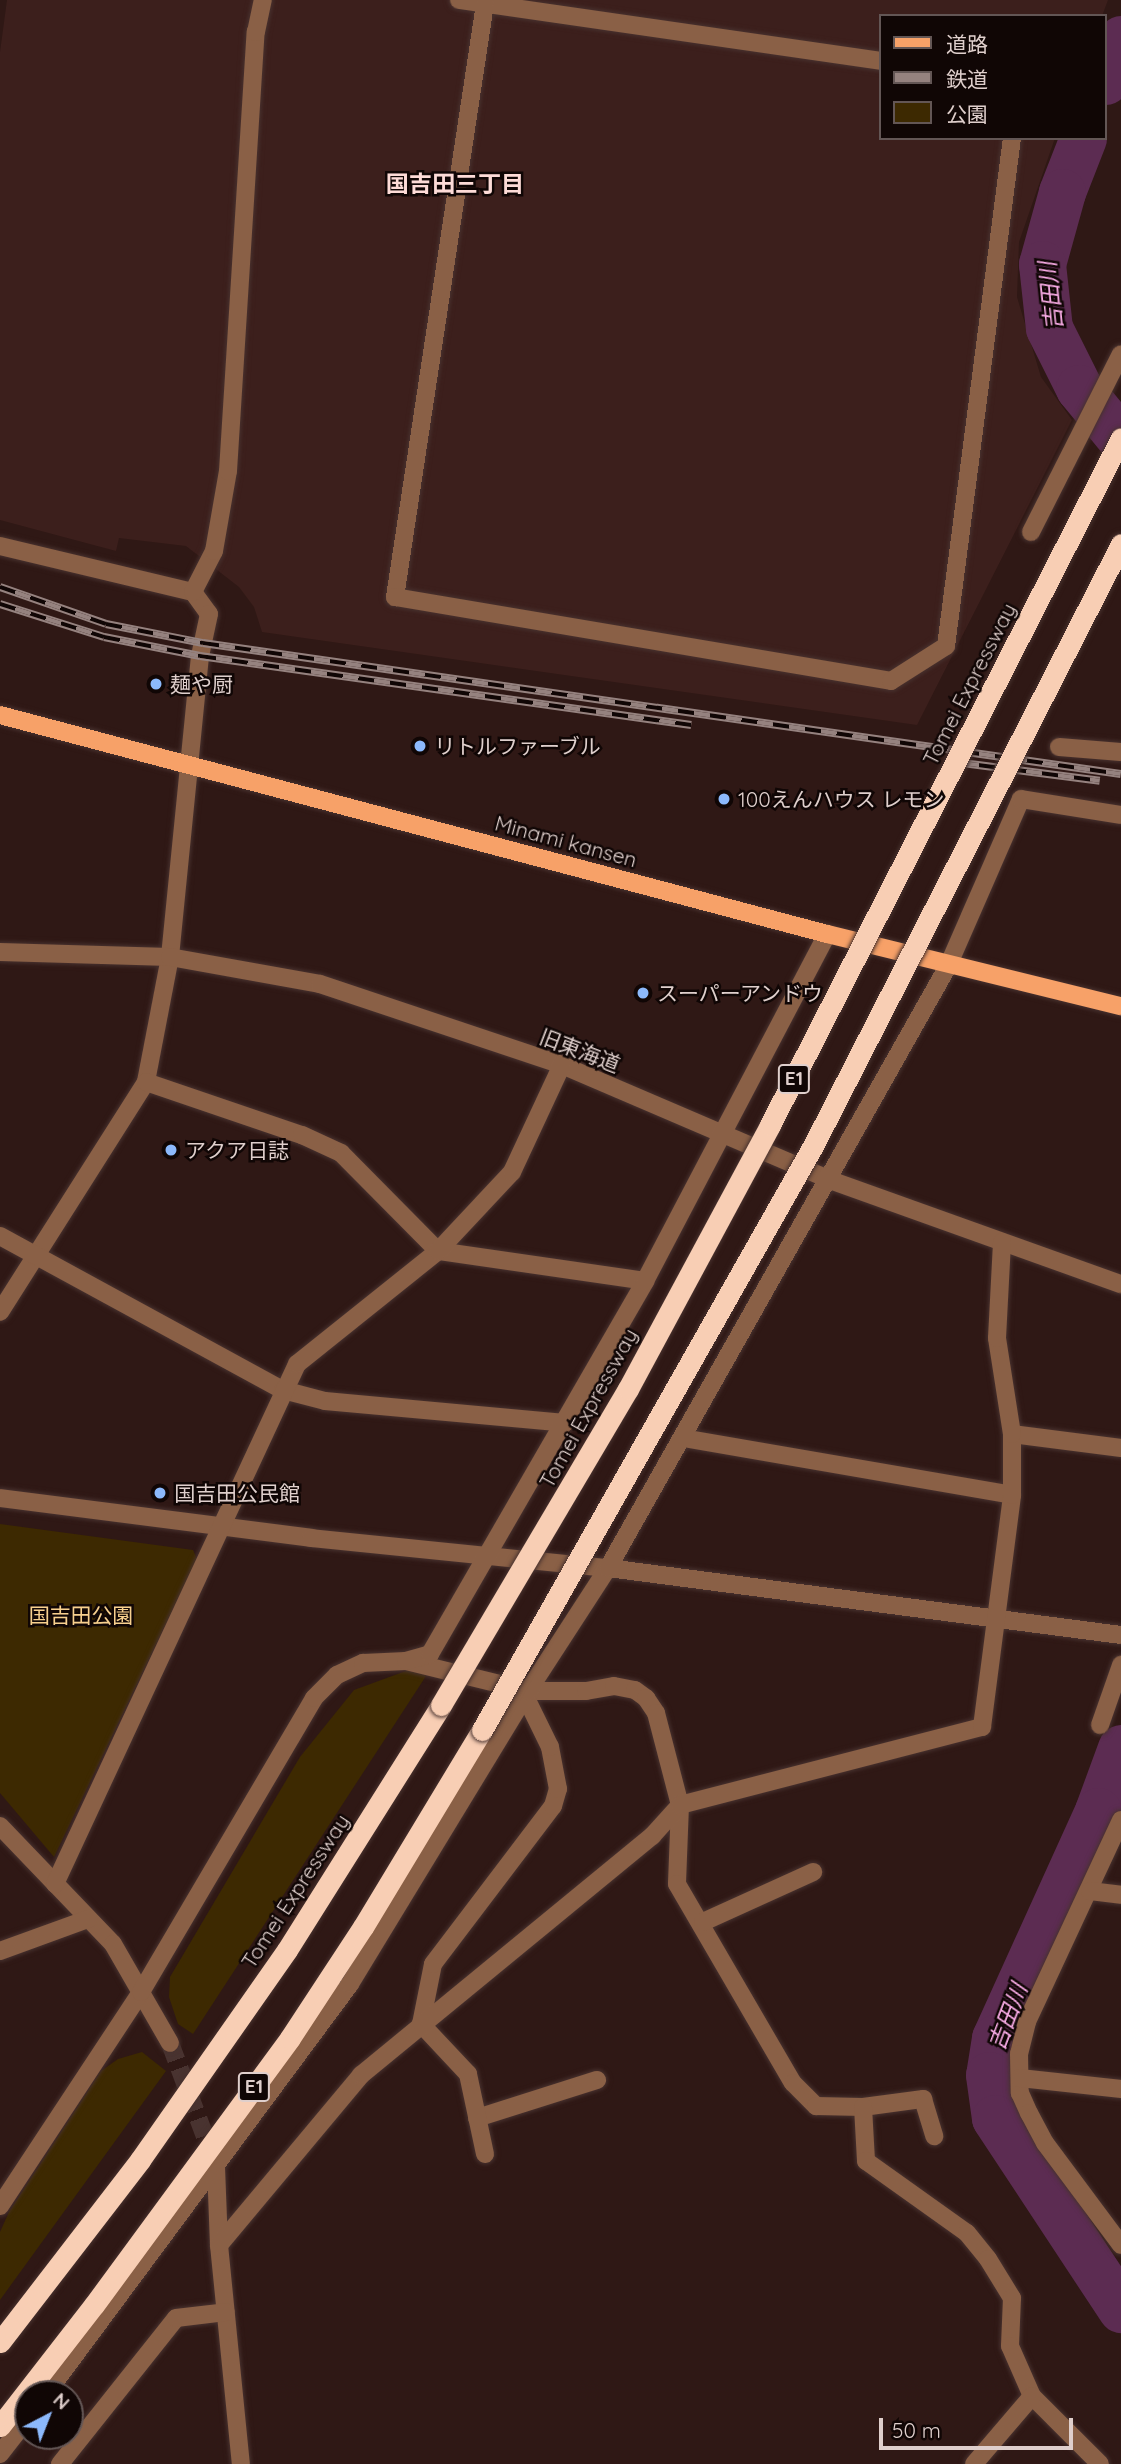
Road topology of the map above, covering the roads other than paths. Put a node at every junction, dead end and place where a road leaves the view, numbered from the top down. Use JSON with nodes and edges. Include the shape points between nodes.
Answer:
{"nodes":[{"id":1,"x":263,"y":0,"type":"edge"},
{"id":2,"x":459,"y":0,"type":"edge"},
{"id":3,"x":485,"y":4,"type":"junction"},
{"id":4,"x":880,"y":61,"type":"edge"},
{"id":5,"x":1013,"y":140,"type":"edge"},
{"id":6,"x":1121,"y":354,"type":"edge"},
{"id":7,"x":1121,"y":438,"type":"edge"},
{"id":8,"x":1031,"y":532,"type":"dead end"},
{"id":9,"x":1121,"y":544,"type":"edge"},
{"id":10,"x":0,"y":546,"type":"edge"},
{"id":11,"x":193,"y":592,"type":"junction"},
{"id":12,"x":0,"y":715,"type":"edge"},
{"id":13,"x":1059,"y":747,"type":"dead end"},
{"id":14,"x":1121,"y":752,"type":"edge"},
{"id":15,"x":190,"y":765,"type":"junction"},
{"id":16,"x":1121,"y":815,"type":"edge"},
{"id":17,"x":827,"y":934,"type":"junction"},
{"id":18,"x":0,"y":952,"type":"edge"},
{"id":19,"x":170,"y":957,"type":"junction"},
{"id":20,"x":948,"y":966,"type":"junction"},
{"id":21,"x":1121,"y":1006,"type":"edge"},
{"id":22,"x":562,"y":1065,"type":"junction"},
{"id":23,"x":146,"y":1082,"type":"junction"},
{"id":24,"x":721,"y":1133,"type":"junction"},
{"id":25,"x":830,"y":1180,"type":"junction"},
{"id":26,"x":0,"y":1236,"type":"edge"},
{"id":27,"x":1002,"y":1242,"type":"junction"},
{"id":28,"x":438,"y":1251,"type":"junction"},
{"id":29,"x":37,"y":1254,"type":"junction"},
{"id":30,"x":645,"y":1281,"type":"junction"},
{"id":31,"x":1121,"y":1284,"type":"edge"},
{"id":32,"x":0,"y":1312,"type":"edge"},
{"id":33,"x":283,"y":1390,"type":"junction"},
{"id":34,"x":565,"y":1423,"type":"junction"},
{"id":35,"x":1012,"y":1434,"type":"junction"},
{"id":36,"x":683,"y":1438,"type":"junction"},
{"id":37,"x":1121,"y":1448,"type":"edge"},
{"id":38,"x":1012,"y":1495,"type":"junction"},
{"id":39,"x":0,"y":1498,"type":"edge"},
{"id":40,"x":223,"y":1528,"type":"junction"},
{"id":41,"x":489,"y":1554,"type":"junction"},
{"id":42,"x":608,"y":1569,"type":"junction"},
{"id":43,"x":998,"y":1622,"type":"junction"},
{"id":44,"x":1121,"y":1635,"type":"edge"},
{"id":45,"x":406,"y":1661,"type":"junction"},
{"id":46,"x":1121,"y":1665,"type":"edge"},
{"id":47,"x":526,"y":1694,"type":"junction"},
{"id":48,"x":1100,"y":1725,"type":"dead end"},
{"id":49,"x":680,"y":1805,"type":"junction"},
{"id":50,"x":1121,"y":1820,"type":"edge"},
{"id":51,"x":1,"y":1829,"type":"edge"},
{"id":52,"x":813,"y":1872,"type":"dead end"},
{"id":53,"x":55,"y":1884,"type":"junction"},
{"id":54,"x":1090,"y":1891,"type":"junction"},
{"id":55,"x":1121,"y":1895,"type":"edge"},
{"id":56,"x":88,"y":1919,"type":"junction"},
{"id":57,"x":702,"y":1922,"type":"junction"},
{"id":58,"x":0,"y":1951,"type":"edge"},
{"id":59,"x":141,"y":1992,"type":"junction"},
{"id":60,"x":421,"y":2024,"type":"junction"},
{"id":61,"x":170,"y":2043,"type":"tunnel mouth"},
{"id":62,"x":1020,"y":2078,"type":"junction"},
{"id":63,"x":597,"y":2080,"type":"dead end"},
{"id":64,"x":1121,"y":2089,"type":"edge"},
{"id":65,"x":863,"y":2107,"type":"junction"},
{"id":66,"x":478,"y":2118,"type":"junction"},
{"id":67,"x":934,"y":2136,"type":"dead end"},
{"id":68,"x":485,"y":2154,"type":"dead end"},
{"id":69,"x":216,"y":2167,"type":"junction"},
{"id":70,"x":0,"y":2206,"type":"edge"},
{"id":71,"x":219,"y":2245,"type":"junction"},
{"id":72,"x":1121,"y":2245,"type":"edge"},
{"id":73,"x":226,"y":2312,"type":"junction"},
{"id":74,"x":0,"y":2342,"type":"edge"},
{"id":75,"x":56,"y":2380,"type":"edge"},
{"id":76,"x":1032,"y":2396,"type":"junction"},
{"id":77,"x":0,"y":2426,"type":"edge"},
{"id":78,"x":14,"y":2436,"type":"edge"},
{"id":79,"x":0,"y":2454,"type":"edge"},
{"id":80,"x":60,"y":2464,"type":"edge"},
{"id":81,"x":241,"y":2464,"type":"edge"},
{"id":82,"x":974,"y":2464,"type":"edge"},
{"id":83,"x":1100,"y":2464,"type":"edge"}],
"edges":[{"from":1,"to":11,"type":"street","via":[[256,32],[228,471],[214,551]]},
{"from":2,"to":3,"type":"street"},
{"from":3,"to":4,"type":"street"},
{"from":3,"to":5,"type":"street","via":[[395,597],[891,681],[946,646]]},
{"from":6,"to":8,"type":"street"},
{"from":7,"to":74,"type":"highway","name":"Tomei Expressway","number":"E1","bridge":true,"via":[[667,1317],[549,1526],[265,1982],[139,2160]]},
{"from":9,"to":77,"type":"highway","number":"E1","bridge":true,"via":[[813,1146],[482,1730],[290,2038]]},
{"from":10,"to":11,"type":"street"},
{"from":11,"to":15,"type":"street","via":[[209,614],[200,656]]},
{"from":12,"to":15,"type":"main road","name":"Minami kansen"},
{"from":13,"to":14,"type":"street"},
{"from":15,"to":17,"type":"main road","name":"Minami kansen"},
{"from":15,"to":19,"type":"street"},
{"from":16,"to":20,"type":"street","via":[[1021,799]]},
{"from":17,"to":20,"type":"main road","name":"Minami kansen"},
{"from":17,"to":24,"type":"street"},
{"from":18,"to":19,"type":"street","name":"旧東海道"},
{"from":19,"to":22,"type":"street","name":"旧東海道","via":[[320,984]]},
{"from":19,"to":23,"type":"street"},
{"from":20,"to":21,"type":"main road","name":"Minami kansen"},
{"from":20,"to":25,"type":"street"},
{"from":22,"to":24,"type":"street","name":"旧東海道"},
{"from":22,"to":28,"type":"street","via":[[512,1172]]},
{"from":23,"to":28,"type":"street","via":[[302,1135],[341,1153]]},
{"from":23,"to":29,"type":"street"},
{"from":24,"to":25,"type":"street","name":"旧東海道"},
{"from":24,"to":30,"type":"street"},
{"from":25,"to":27,"type":"street","name":"旧東海道"},
{"from":25,"to":36,"type":"street"},
{"from":26,"to":29,"type":"street"},
{"from":27,"to":31,"type":"street","name":"旧東海道"},
{"from":27,"to":35,"type":"street","via":[[997,1338]]},
{"from":28,"to":30,"type":"street"},
{"from":28,"to":33,"type":"street","via":[[297,1364]]},
{"from":29,"to":32,"type":"street"},
{"from":29,"to":33,"type":"street"},
{"from":30,"to":34,"type":"street"},
{"from":33,"to":34,"type":"street","via":[[325,1401]]},
{"from":33,"to":40,"type":"street"},
{"from":34,"to":41,"type":"street"},
{"from":35,"to":37,"type":"street"},
{"from":35,"to":38,"type":"street"},
{"from":36,"to":38,"type":"street"},
{"from":36,"to":42,"type":"street"},
{"from":38,"to":43,"type":"street"},
{"from":39,"to":40,"type":"street"},
{"from":40,"to":41,"type":"street"},
{"from":40,"to":53,"type":"street"},
{"from":41,"to":42,"type":"street"},
{"from":41,"to":45,"type":"street","via":[[430,1654]]},
{"from":42,"to":43,"type":"street"},
{"from":42,"to":47,"type":"street"},
{"from":43,"to":44,"type":"street"},
{"from":43,"to":49,"type":"street","via":[[982,1727]]},
{"from":45,"to":47,"type":"street"},
{"from":45,"to":59,"type":"street","via":[[363,1663],[337,1675],[314,1698]]},
{"from":46,"to":48,"type":"street"},
{"from":47,"to":49,"type":"street","via":[[614,1686],[635,1690],[656,1713]]},
{"from":47,"to":60,"type":"street","via":[[550,1747],[558,1788],[553,1806],[433,1964]]},
{"from":47,"to":69,"type":"street","via":[[350,1984]]},
{"from":49,"to":57,"type":"street","via":[[677,1884]]},
{"from":49,"to":60,"type":"street","via":[[652,1836]]},
{"from":50,"to":54,"type":"street"},
{"from":51,"to":53,"type":"street"},
{"from":52,"to":57,"type":"street"},
{"from":53,"to":56,"type":"street"},
{"from":54,"to":55,"type":"street"},
{"from":54,"to":62,"type":"street","via":[[1027,2022],[1019,2054]]},
{"from":56,"to":58,"type":"street"},
{"from":56,"to":59,"type":"street","via":[[113,1944]]},
{"from":57,"to":65,"type":"street","via":[[793,2083],[816,2106]]},
{"from":59,"to":61,"type":"street"},
{"from":59,"to":70,"type":"street"},
{"from":60,"to":66,"type":"street","via":[[468,2074]]},
{"from":60,"to":71,"type":"street","via":[[361,2075]]},
{"from":62,"to":64,"type":"street"},
{"from":62,"to":72,"type":"street","via":[[1020,2093],[1045,2143]]},
{"from":63,"to":66,"type":"street"},
{"from":65,"to":67,"type":"street","via":[[923,2099]]},
{"from":65,"to":76,"type":"street","via":[[866,2161],[967,2232],[1012,2298],[1010,2346]]},
{"from":66,"to":68,"type":"street"},
{"from":69,"to":71,"type":"street"},
{"from":69,"to":75,"type":"street"},
{"from":71,"to":73,"type":"street"},
{"from":73,"to":80,"type":"street","via":[[176,2318]]},
{"from":73,"to":81,"type":"street"},
{"from":76,"to":82,"type":"street"},
{"from":76,"to":83,"type":"street"},
{"from":78,"to":79,"type":"street"}]}
